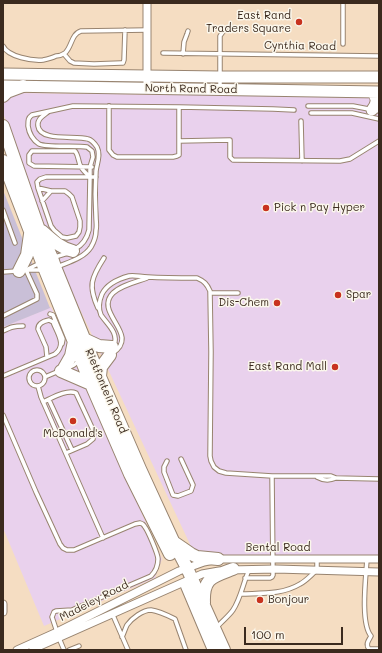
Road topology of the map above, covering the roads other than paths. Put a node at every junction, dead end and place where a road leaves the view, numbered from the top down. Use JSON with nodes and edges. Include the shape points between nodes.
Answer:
{"nodes":[{"id":1,"x":147,"y":3,"type":"edge"},
{"id":2,"x":343,"y":3,"type":"edge"},
{"id":3,"x":225,"y":29,"type":"dead end"},
{"id":4,"x":125,"y":30,"type":"junction"},
{"id":5,"x":147,"y":30,"type":"junction"},
{"id":6,"x":188,"y":31,"type":"dead end"},
{"id":7,"x":342,"y":44,"type":"dead end"},
{"id":8,"x":3,"y":46,"type":"edge"},
{"id":9,"x":163,"y":53,"type":"dead end"},
{"id":10,"x":64,"y":54,"type":"junction"},
{"id":11,"x":183,"y":54,"type":"junction"},
{"id":12,"x":220,"y":54,"type":"junction"},
{"id":13,"x":379,"y":56,"type":"edge"},
{"id":14,"x":3,"y":74,"type":"edge"},
{"id":15,"x":147,"y":76,"type":"junction"},
{"id":16,"x":220,"y":77,"type":"junction"},
{"id":17,"x":379,"y":77,"type":"edge"},
{"id":18,"x":3,"y":86,"type":"edge"},
{"id":19,"x":23,"y":86,"type":"junction"},
{"id":20,"x":147,"y":88,"type":"junction"},
{"id":21,"x":220,"y":90,"type":"junction"},
{"id":22,"x":376,"y":92,"type":"edge"},
{"id":23,"x":3,"y":96,"type":"edge"},
{"id":24,"x":109,"y":106,"type":"junction"},
{"id":25,"x":308,"y":106,"type":"dead end"},
{"id":26,"x":179,"y":107,"type":"junction"},
{"id":27,"x":294,"y":110,"type":"dead end"},
{"id":28,"x":51,"y":111,"type":"junction"},
{"id":29,"x":311,"y":113,"type":"dead end"},
{"id":30,"x":377,"y":113,"type":"edge"},
{"id":31,"x":301,"y":120,"type":"dead end"},
{"id":32,"x":3,"y":126,"type":"edge"},
{"id":33,"x":179,"y":141,"type":"junction"},
{"id":34,"x":379,"y":141,"type":"edge"},
{"id":35,"x":302,"y":161,"type":"junction"},
{"id":36,"x":3,"y":162,"type":"edge"},
{"id":37,"x":81,"y":167,"type":"junction"},
{"id":38,"x":90,"y":168,"type":"junction"},
{"id":39,"x":96,"y":168,"type":"junction"},
{"id":40,"x":90,"y":177,"type":"junction"},
{"id":41,"x":96,"y":177,"type":"junction"},
{"id":42,"x":38,"y":188,"type":"junction"},
{"id":43,"x":51,"y":191,"type":"junction"},
{"id":44,"x":42,"y":201,"type":"junction"},
{"id":45,"x":3,"y":210,"type":"edge"},
{"id":46,"x":5,"y":221,"type":"edge"},
{"id":47,"x":34,"y":230,"type":"junction"},
{"id":48,"x":15,"y":243,"type":"dead end"},
{"id":49,"x":73,"y":250,"type":"junction"},
{"id":50,"x":104,"y":258,"type":"dead end"},
{"id":51,"x":48,"y":264,"type":"junction"},
{"id":52,"x":22,"y":270,"type":"junction"},
{"id":53,"x":3,"y":272,"type":"edge"},
{"id":54,"x":148,"y":277,"type":"junction"},
{"id":55,"x":210,"y":292,"type":"junction"},
{"id":56,"x":238,"y":293,"type":"dead end"},
{"id":57,"x":100,"y":313,"type":"junction"},
{"id":58,"x":50,"y":314,"type":"dead end"},
{"id":59,"x":3,"y":316,"type":"edge"},
{"id":60,"x":23,"y":326,"type":"dead end"},
{"id":61,"x":3,"y":331,"type":"edge"},
{"id":62,"x":79,"y":340,"type":"junction"},
{"id":63,"x":61,"y":346,"type":"junction"},
{"id":64,"x":109,"y":351,"type":"junction"},
{"id":65,"x":47,"y":357,"type":"junction"},
{"id":66,"x":81,"y":363,"type":"junction"},
{"id":67,"x":31,"y":364,"type":"junction"},
{"id":68,"x":34,"y":371,"type":"junction"},
{"id":69,"x":3,"y":376,"type":"edge"},
{"id":70,"x":45,"y":377,"type":"junction"},
{"id":71,"x":95,"y":380,"type":"junction"},
{"id":72,"x":38,"y":386,"type":"junction"},
{"id":73,"x":49,"y":400,"type":"junction"},
{"id":74,"x":43,"y":402,"type":"junction"},
{"id":75,"x":3,"y":415,"type":"edge"},
{"id":76,"x":72,"y":450,"type":"junction"},
{"id":77,"x":66,"y":453,"type":"junction"},
{"id":78,"x":181,"y":459,"type":"dead end"},
{"id":79,"x":167,"y":461,"type":"dead end"},
{"id":80,"x":272,"y":476,"type":"junction"},
{"id":81,"x":379,"y":479,"type":"edge"},
{"id":82,"x":103,"y":538,"type":"junction"},
{"id":83,"x":174,"y":542,"type":"junction"},
{"id":84,"x":273,"y":559,"type":"junction"},
{"id":85,"x":317,"y":559,"type":"junction"},
{"id":86,"x":367,"y":559,"type":"junction"},
{"id":87,"x":379,"y":559,"type":"edge"},
{"id":88,"x":218,"y":560,"type":"junction"},
{"id":89,"x":233,"y":569,"type":"junction"},
{"id":90,"x":249,"y":569,"type":"junction"},
{"id":91,"x":272,"y":569,"type":"junction"},
{"id":92,"x":317,"y":570,"type":"junction"},
{"id":93,"x":366,"y":571,"type":"junction"},
{"id":94,"x":379,"y":572,"type":"edge"},
{"id":95,"x":186,"y":575,"type":"junction"},
{"id":96,"x":246,"y":578,"type":"junction"},
{"id":97,"x":240,"y":594,"type":"junction"},
{"id":98,"x":3,"y":604,"type":"edge"},
{"id":99,"x":204,"y":604,"type":"junction"},
{"id":100,"x":3,"y":612,"type":"edge"},
{"id":101,"x":112,"y":614,"type":"junction"},
{"id":102,"x":215,"y":629,"type":"junction"},
{"id":103,"x":58,"y":635,"type":"junction"},
{"id":104,"x":122,"y":637,"type":"junction"},
{"id":105,"x":79,"y":646,"type":"dead end"},
{"id":106,"x":368,"y":649,"type":"edge"},
{"id":107,"x":379,"y":649,"type":"edge"},
{"id":108,"x":17,"y":650,"type":"edge"},
{"id":109,"x":30,"y":650,"type":"edge"},
{"id":110,"x":64,"y":650,"type":"edge"},
{"id":111,"x":69,"y":650,"type":"edge"},
{"id":112,"x":128,"y":650,"type":"edge"},
{"id":113,"x":186,"y":650,"type":"edge"},
{"id":114,"x":214,"y":650,"type":"edge"},
{"id":115,"x":224,"y":650,"type":"edge"}],
"edges":[{"from":1,"to":5,"type":"street"},
{"from":2,"to":7,"type":"lane"},
{"from":3,"to":12,"type":"lane","via":[[220,36]]},
{"from":4,"to":5,"type":"lane"},
{"from":4,"to":10,"type":"lane","via":[[78,32]]},
{"from":4,"to":10,"type":"lane","via":[[123,63],[74,63]]},
{"from":5,"to":15,"type":"street"},
{"from":6,"to":11,"type":"lane"},
{"from":8,"to":10,"type":"lane","via":[[13,55],[32,59],[42,60]]},
{"from":9,"to":11,"type":"lane","name":"Cynthia Road"},
{"from":11,"to":12,"type":"lane","name":"Cynthia Road"},
{"from":12,"to":13,"type":"lane","name":"Cynthia Road"},
{"from":12,"to":16,"type":"lane"},
{"from":14,"to":15,"type":"main road","name":"North Rand Road"},
{"from":15,"to":16,"type":"main road","name":"North Rand Road"},
{"from":15,"to":20,"type":"street"},
{"from":16,"to":17,"type":"main road","name":"North Rand Road"},
{"from":16,"to":21,"type":"lane"},
{"from":18,"to":19,"type":"main road","name":"North Rand Road"},
{"from":19,"to":20,"type":"main road","name":"North Rand Road"},
{"from":19,"to":23,"type":"main road"},
{"from":20,"to":21,"type":"main road","name":"North Rand Road"},
{"from":21,"to":22,"type":"main road","name":"North Rand Road"},
{"from":22,"to":30,"type":"main road"},
{"from":24,"to":26,"type":"lane"},
{"from":24,"to":28,"type":"lane","via":[[73,106]]},
{"from":24,"to":33,"type":"lane","via":[[109,150],[115,157],[175,157],[179,155]]},
{"from":25,"to":30,"type":"lane","via":[[353,106]]},
{"from":26,"to":27,"type":"lane"},
{"from":26,"to":33,"type":"lane"},
{"from":28,"to":38,"type":"lane","via":[[30,116],[28,119],[32,137],[41,145],[87,146],[92,151]]},
{"from":28,"to":39,"type":"lane","via":[[39,120],[38,127],[41,132],[44,135],[90,139],[98,149]]},
{"from":29,"to":30,"type":"lane"},
{"from":31,"to":35,"type":"lane"},
{"from":32,"to":47,"type":"main road","name":"Rietfontein Road"},
{"from":33,"to":35,"type":"lane","via":[[230,140],[230,157],[233,160]]},
{"from":34,"to":35,"type":"lane","via":[[345,161]]},
{"from":36,"to":47,"type":"main road","name":"Rietfontein Road"},
{"from":37,"to":37,"type":"lane","via":[[34,166],[29,163],[29,156],[32,151],[75,151]]},
{"from":37,"to":38,"type":"lane"},
{"from":37,"to":40,"type":"lane"},
{"from":38,"to":39,"type":"lane"},
{"from":38,"to":40,"type":"lane"},
{"from":39,"to":41,"type":"lane"},
{"from":40,"to":41,"type":"lane"},
{"from":40,"to":42,"type":"lane","via":[[43,178],[37,182]]},
{"from":40,"to":49,"type":"lane","via":[[88,234],[84,243]]},
{"from":41,"to":51,"type":"lane","via":[[94,242],[82,256],[70,262]]},
{"from":42,"to":43,"type":"lane"},
{"from":42,"to":44,"type":"lane"},
{"from":43,"to":44,"type":"lane"},
{"from":43,"to":44,"type":"lane","via":[[65,191],[72,197],[80,227],[76,236],[62,237],[54,230]]},
{"from":45,"to":46,"type":"lane"},
{"from":46,"to":48,"type":"lane"},
{"from":47,"to":49,"type":"main road"},
{"from":47,"to":51,"type":"main road","name":"Rietfontein Road"},
{"from":47,"to":52,"type":"main road"},
{"from":49,"to":51,"type":"lane"},
{"from":50,"to":57,"type":"lane","via":[[96,270],[92,284],[93,297]]},
{"from":51,"to":52,"type":"lane"},
{"from":51,"to":52,"type":"lane"},
{"from":51,"to":62,"type":"main road","name":"Rietfontein Road"},
{"from":52,"to":53,"type":"lane"},
{"from":52,"to":59,"type":"lane","via":[[37,294],[37,299]]},
{"from":54,"to":55,"type":"lane","via":[[197,278],[208,285]]},
{"from":54,"to":57,"type":"lane","via":[[130,276],[107,286],[99,300]]},
{"from":54,"to":64,"type":"lane","via":[[124,286],[110,297],[108,305],[121,334],[122,345],[117,350]]},
{"from":55,"to":56,"type":"lane"},
{"from":55,"to":80,"type":"lane","via":[[211,461],[214,467],[226,473]]},
{"from":57,"to":64,"type":"lane","via":[[115,338]]},
{"from":58,"to":63,"type":"lane","via":[[53,315],[63,339]]},
{"from":60,"to":61,"type":"lane"},
{"from":62,"to":64,"type":"main road"},
{"from":62,"to":66,"type":"main road","name":"Rietfontein Road"},
{"from":62,"to":66,"type":"main road","via":[[71,356]]},
{"from":63,"to":65,"type":"lane","via":[[58,352]]},
{"from":63,"to":65,"type":"lane","via":[[53,322],[49,320],[39,324],[38,329],[46,347]]},
{"from":64,"to":66,"type":"lane"},
{"from":64,"to":71,"type":"main road"},
{"from":65,"to":67,"type":"lane"},
{"from":66,"to":70,"type":"lane"},
{"from":66,"to":71,"type":"main road","name":"Rietfontein Road"},
{"from":66,"to":71,"type":"main road"},
{"from":67,"to":68,"type":"lane"},
{"from":67,"to":69,"type":"lane"},
{"from":68,"to":70,"type":"lane","via":[[42,372]]},
{"from":68,"to":72,"type":"lane","via":[[29,379],[31,384]]},
{"from":70,"to":72,"type":"lane","via":[[44,382]]},
{"from":71,"to":83,"type":"main road","name":"Rietfontein Road"},
{"from":71,"to":95,"type":"main road","name":"Rietfontein Road","via":[[130,474]]},
{"from":72,"to":74,"type":"lane"},
{"from":73,"to":74,"type":"lane"},
{"from":73,"to":76,"type":"lane"},
{"from":73,"to":76,"type":"lane","via":[[72,392],[76,393],[81,401],[94,436],[92,441]]},
{"from":74,"to":77,"type":"lane"},
{"from":75,"to":82,"type":"lane","via":[[63,548],[74,550]]},
{"from":76,"to":77,"type":"lane"},
{"from":77,"to":82,"type":"lane"},
{"from":78,"to":79,"type":"lane","via":[[193,488],[192,491],[178,496],[173,495],[164,472]]},
{"from":80,"to":81,"type":"lane","via":[[317,477],[323,480]]},
{"from":80,"to":84,"type":"lane"},
{"from":82,"to":103,"type":"lane","via":[[140,523],[144,526],[158,556],[154,573],[72,610],[54,612],[52,617]]},
{"from":83,"to":88,"type":"main road","via":[[197,557]]},
{"from":83,"to":95,"type":"main road","name":"Rietfontein Road"},
{"from":84,"to":85,"type":"street","name":"Bental Road"},
{"from":84,"to":88,"type":"street","name":"Bental Road"},
{"from":84,"to":91,"type":"lane"},
{"from":85,"to":86,"type":"street","name":"Bental Road"},
{"from":85,"to":92,"type":"lane"},
{"from":86,"to":87,"type":"street","name":"Bental Road"},
{"from":86,"to":93,"type":"lane"},
{"from":88,"to":95,"type":"street","name":"Bental Road","via":[[204,562]]},
{"from":89,"to":90,"type":"street","name":"Bental Road"},
{"from":89,"to":95,"type":"street","name":"Bental Road"},
{"from":89,"to":99,"type":"main road","via":[[210,579],[204,590]]},
{"from":90,"to":91,"type":"street","name":"Bental Road"},
{"from":90,"to":96,"type":"lane"},
{"from":91,"to":92,"type":"street","name":"Bental Road"},
{"from":91,"to":96,"type":"lane","via":[[273,575],[270,578]]},
{"from":92,"to":93,"type":"street","name":"Bental Road"},
{"from":92,"to":97,"type":"lane","via":[[299,585],[283,591]]},
{"from":93,"to":94,"type":"street","name":"Bental Road"},
{"from":93,"to":106,"type":"lane","via":[[365,608],[368,632],[371,636],[367,643]]},
{"from":95,"to":99,"type":"main road","name":"Rietfontein Road"},
{"from":95,"to":101,"type":"street","name":"Madeley Road"},
{"from":95,"to":103,"type":"street","name":"Madeley Road"},
{"from":95,"to":114,"type":"main road","name":"Rietfontein Road"},
{"from":96,"to":97,"type":"lane"},
{"from":97,"to":102,"type":"lane","via":[[233,610]]},
{"from":98,"to":100,"type":"street"},
{"from":99,"to":102,"type":"main road","name":"Rietfontein Road"},
{"from":101,"to":103,"type":"street","name":"Madeley Road"},
{"from":101,"to":104,"type":"lane"},
{"from":102,"to":115,"type":"main road","name":"Rietfontein Road"},
{"from":103,"to":108,"type":"street","name":"Madeley Road"},
{"from":103,"to":109,"type":"street","name":"Madeley Road"},
{"from":103,"to":110,"type":"lane"},
{"from":104,"to":112,"type":"lane"},
{"from":104,"to":113,"type":"lane","via":[[133,618],[148,610],[155,611],[175,619]]},
{"from":105,"to":111,"type":"lane"},
{"from":106,"to":107,"type":"lane"}]}
